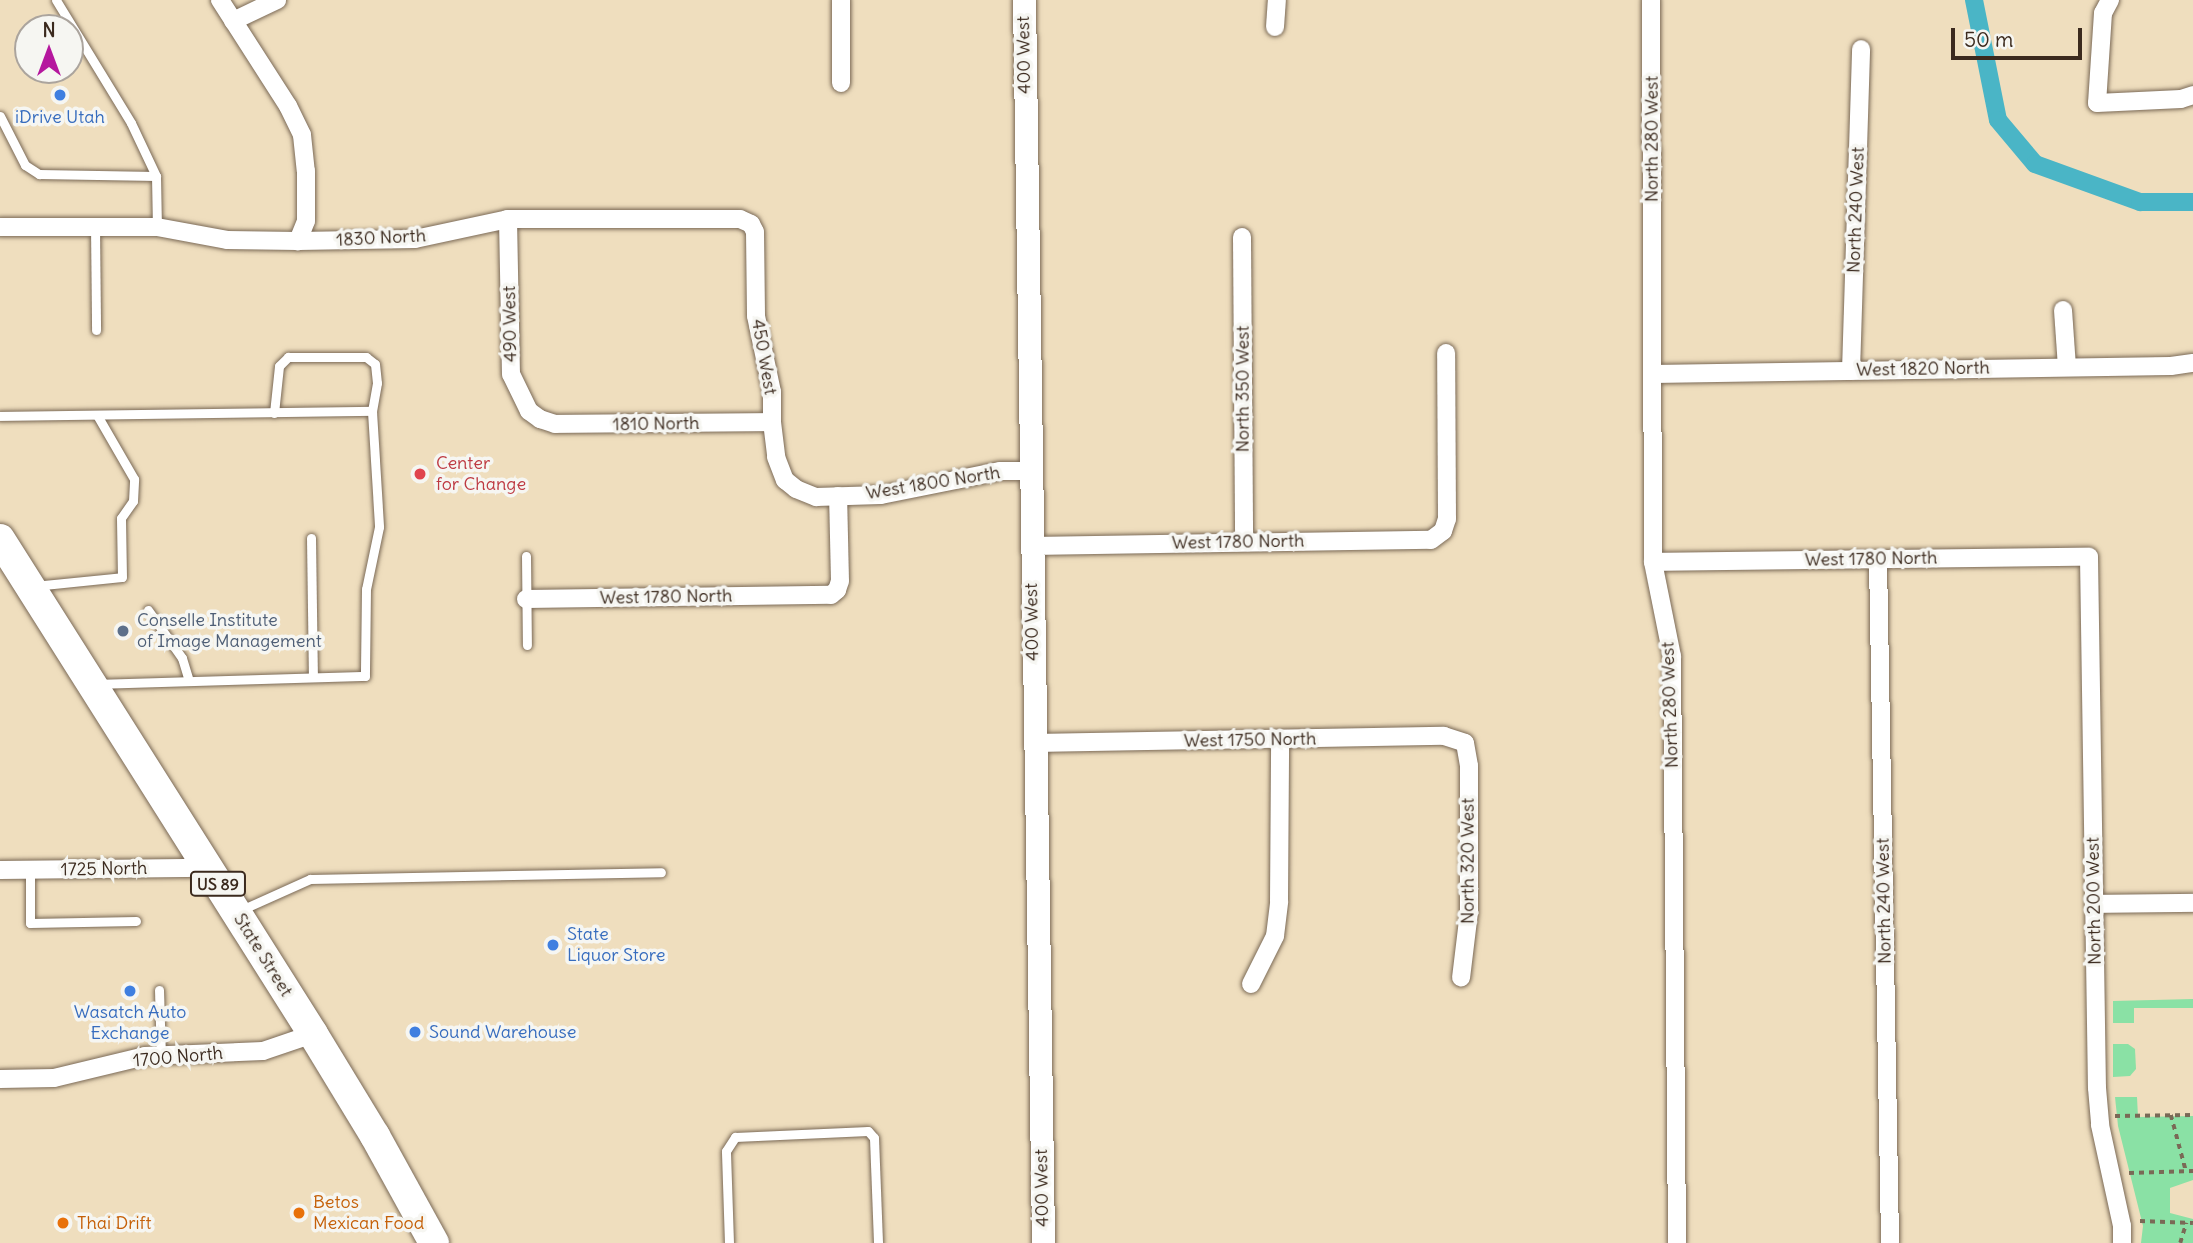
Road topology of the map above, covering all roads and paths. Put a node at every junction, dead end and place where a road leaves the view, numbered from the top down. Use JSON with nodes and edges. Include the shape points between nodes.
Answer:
{"nodes":[{"id":1,"x":56,"y":0,"type":"edge"},
{"id":2,"x":220,"y":0,"type":"edge"},
{"id":3,"x":277,"y":0,"type":"edge"},
{"id":4,"x":841,"y":0,"type":"edge"},
{"id":5,"x":1024,"y":0,"type":"edge"},
{"id":6,"x":1276,"y":0,"type":"edge"},
{"id":7,"x":1651,"y":0,"type":"edge"},
{"id":8,"x":2110,"y":0,"type":"edge"},
{"id":9,"x":233,"y":21,"type":"junction"},
{"id":10,"x":1275,"y":27,"type":"dead end"},
{"id":11,"x":1861,"y":49,"type":"dead end"},
{"id":12,"x":841,"y":83,"type":"dead end"},
{"id":13,"x":2193,"y":95,"type":"edge"},
{"id":14,"x":0,"y":116,"type":"edge"},
{"id":15,"x":156,"y":176,"type":"junction"},
{"id":16,"x":508,"y":219,"type":"junction"},
{"id":17,"x":95,"y":226,"type":"junction"},
{"id":18,"x":0,"y":227,"type":"edge"},
{"id":19,"x":157,"y":227,"type":"junction"},
{"id":20,"x":755,"y":232,"type":"joint"},
{"id":21,"x":1242,"y":237,"type":"dead end"},
{"id":22,"x":298,"y":241,"type":"junction"},
{"id":23,"x":2063,"y":310,"type":"dead end"},
{"id":24,"x":96,"y":330,"type":"dead end"},
{"id":25,"x":1446,"y":353,"type":"dead end"},
{"id":26,"x":2193,"y":363,"type":"edge"},
{"id":27,"x":2067,"y":367,"type":"junction"},
{"id":28,"x":1851,"y":370,"type":"junction"},
{"id":29,"x":1653,"y":374,"type":"junction"},
{"id":30,"x":372,"y":411,"type":"junction"},
{"id":31,"x":274,"y":413,"type":"junction"},
{"id":32,"x":97,"y":415,"type":"junction"},
{"id":33,"x":0,"y":416,"type":"edge"},
{"id":34,"x":540,"y":419,"type":"joint"},
{"id":35,"x":772,"y":422,"type":"junction"},
{"id":36,"x":1029,"y":471,"type":"junction"},
{"id":37,"x":785,"y":480,"type":"joint"},
{"id":38,"x":838,"y":496,"type":"junction"},
{"id":39,"x":311,"y":538,"type":"dead end"},
{"id":40,"x":1244,"y":542,"type":"junction"},
{"id":41,"x":1,"y":544,"type":"edge"},
{"id":42,"x":1031,"y":546,"type":"junction"},
{"id":43,"x":526,"y":556,"type":"dead end"},
{"id":44,"x":2090,"y":556,"type":"joint"},
{"id":45,"x":1878,"y":559,"type":"junction"},
{"id":46,"x":1653,"y":562,"type":"junction"},
{"id":47,"x":31,"y":586,"type":"junction"},
{"id":48,"x":526,"y":599,"type":"junction"},
{"id":49,"x":148,"y":610,"type":"dead end"},
{"id":50,"x":527,"y":645,"type":"dead end"},
{"id":51,"x":313,"y":677,"type":"junction"},
{"id":52,"x":188,"y":681,"type":"junction"},
{"id":53,"x":93,"y":684,"type":"junction"},
{"id":54,"x":1280,"y":740,"type":"junction"},
{"id":55,"x":1034,"y":743,"type":"junction"},
{"id":56,"x":1465,"y":743,"type":"joint"},
{"id":57,"x":208,"y":868,"type":"junction"},
{"id":58,"x":0,"y":870,"type":"edge"},
{"id":59,"x":30,"y":870,"type":"junction"},
{"id":60,"x":661,"y":872,"type":"dead end"},
{"id":61,"x":2193,"y":902,"type":"edge"},
{"id":62,"x":2094,"y":904,"type":"junction"},
{"id":63,"x":236,"y":913,"type":"junction"},
{"id":64,"x":136,"y":921,"type":"dead end"},
{"id":65,"x":1461,"y":978,"type":"dead end"},
{"id":66,"x":1251,"y":984,"type":"dead end"},
{"id":67,"x":159,"y":990,"type":"dead end"},
{"id":68,"x":313,"y":1034,"type":"junction"},
{"id":69,"x":161,"y":1056,"type":"junction"},
{"id":70,"x":0,"y":1079,"type":"edge"},
{"id":71,"x":2171,"y":1115,"type":"junction"},
{"id":72,"x":2193,"y":1115,"type":"edge"},
{"id":73,"x":2115,"y":1116,"type":"dead end"},
{"id":74,"x":2193,"y":1171,"type":"edge"},
{"id":75,"x":2187,"y":1172,"type":"junction"},
{"id":76,"x":2129,"y":1173,"type":"dead end"},
{"id":77,"x":2140,"y":1221,"type":"dead end"},
{"id":78,"x":2186,"y":1223,"type":"junction"},
{"id":79,"x":2193,"y":1223,"type":"edge"},
{"id":80,"x":431,"y":1240,"type":"edge"},
{"id":81,"x":729,"y":1243,"type":"edge"},
{"id":82,"x":878,"y":1243,"type":"edge"},
{"id":83,"x":1043,"y":1243,"type":"edge"},
{"id":84,"x":1677,"y":1243,"type":"edge"},
{"id":85,"x":1890,"y":1243,"type":"edge"},
{"id":86,"x":2122,"y":1243,"type":"edge"},
{"id":87,"x":2180,"y":1243,"type":"edge"}],
"edges":[{"from":1,"to":15,"type":"lane","via":[[131,123]]},
{"from":2,"to":9,"type":"street"},
{"from":3,"to":9,"type":"street"},
{"from":4,"to":12,"type":"street"},
{"from":5,"to":36,"type":"street","name":"400 West"},
{"from":6,"to":10,"type":"street"},
{"from":7,"to":29,"type":"street","name":"North 280 West"},
{"from":8,"to":13,"type":"street","via":[[2103,13],[2097,103]]},
{"from":9,"to":22,"type":"street","via":[[302,135],[306,221]]},
{"from":11,"to":28,"type":"street","name":"North 240 West"},
{"from":14,"to":15,"type":"lane","via":[[25,165],[39,174]]},
{"from":15,"to":19,"type":"lane"},
{"from":16,"to":20,"type":"street","name":"1830 North","via":[[727,217],[748,222]]},
{"from":16,"to":22,"type":"street","name":"1830 North","via":[[415,239]]},
{"from":16,"to":34,"type":"street","name":"490 West","via":[[511,374],[524,404]]},
{"from":17,"to":18,"type":"street","name":"1830 North"},
{"from":17,"to":19,"type":"street","name":"1830 North"},
{"from":17,"to":24,"type":"lane"},
{"from":19,"to":22,"type":"street","name":"1830 North","via":[[227,240]]},
{"from":20,"to":35,"type":"street","name":"450 West","via":[[756,316],[772,392]]},
{"from":21,"to":40,"type":"street","name":"North 350 West"},
{"from":23,"to":27,"type":"street"},
{"from":25,"to":40,"type":"street","name":"West 1780 North","via":[[1447,519],[1443,531],[1431,540],[1419,541]]},
{"from":26,"to":27,"type":"street","name":"West 1820 North"},
{"from":27,"to":28,"type":"street","name":"West 1820 North"},
{"from":28,"to":29,"type":"street","name":"West 1820 North"},
{"from":29,"to":46,"type":"street","name":"North 280 West"},
{"from":30,"to":31,"type":"lane"},
{"from":30,"to":31,"type":"lane","via":[[375,364],[366,358],[288,357],[279,366]]},
{"from":30,"to":51,"type":"lane","via":[[379,527],[366,589],[365,676]]},
{"from":31,"to":32,"type":"lane"},
{"from":32,"to":33,"type":"lane"},
{"from":32,"to":47,"type":"lane","via":[[134,479],[133,501],[121,518],[122,577]]},
{"from":34,"to":35,"type":"street","name":"1810 North","via":[[592,425]]},
{"from":35,"to":37,"type":"street","name":"450 West","via":[[776,457]]},
{"from":36,"to":38,"type":"street","name":"West 1800 North","via":[[1000,471],[881,495]]},
{"from":36,"to":42,"type":"street","name":"400 West"},
{"from":37,"to":38,"type":"street","name":"West 1800 North","via":[[816,497]]},
{"from":38,"to":48,"type":"street","name":"West 1780 North","via":[[840,581],[837,590],[822,597]]},
{"from":39,"to":51,"type":"lane"},
{"from":40,"to":42,"type":"street","name":"West 1780 North"},
{"from":41,"to":47,"type":"main road","name":"State Street","number":"US 89"},
{"from":42,"to":55,"type":"street","name":"400 West"},
{"from":43,"to":48,"type":"lane"},
{"from":44,"to":45,"type":"street","name":"West 1780 North"},
{"from":44,"to":62,"type":"street","name":"North 200 West"},
{"from":45,"to":46,"type":"street","name":"West 1780 North"},
{"from":45,"to":85,"type":"street","name":"North 240 West"},
{"from":46,"to":84,"type":"street","name":"North 280 West","via":[[1672,656]]},
{"from":47,"to":53,"type":"main road","name":"State Street","number":"US 89"},
{"from":48,"to":50,"type":"lane"},
{"from":49,"to":52,"type":"lane","via":[[182,658]]},
{"from":51,"to":52,"type":"lane"},
{"from":52,"to":53,"type":"lane"},
{"from":53,"to":57,"type":"main road","name":"State Street","number":"US 89"},
{"from":54,"to":55,"type":"street","name":"West 1750 North"},
{"from":54,"to":56,"type":"street","name":"West 1750 North","via":[[1444,736]]},
{"from":54,"to":66,"type":"street","via":[[1279,901],[1270,949]]},
{"from":55,"to":83,"type":"street","name":"400 West"},
{"from":56,"to":65,"type":"street","name":"North 320 West","via":[[1469,912]]},
{"from":57,"to":59,"type":"street","name":"1725 North"},
{"from":57,"to":63,"type":"main road","name":"State Street","number":"US 89"},
{"from":58,"to":59,"type":"street","name":"1725 North"},
{"from":59,"to":64,"type":"lane","via":[[30,923]]},
{"from":60,"to":63,"type":"lane","via":[[310,879]]},
{"from":61,"to":62,"type":"street"},
{"from":62,"to":86,"type":"street","name":"North 200 West","via":[[2098,1095]]},
{"from":63,"to":68,"type":"main road","name":"State Street","number":"US 89"},
{"from":67,"to":69,"type":"lane"},
{"from":68,"to":69,"type":"street","name":"1700 North","via":[[263,1051]]},
{"from":68,"to":80,"type":"main road","name":"State Street","number":"US 89"},
{"from":69,"to":70,"type":"street","name":"1700 North","via":[[54,1078]]},
{"from":71,"to":72,"type":"path"},
{"from":71,"to":73,"type":"path"},
{"from":71,"to":75,"type":"path"},
{"from":74,"to":75,"type":"path"},
{"from":75,"to":76,"type":"path"},
{"from":77,"to":78,"type":"path"},
{"from":78,"to":79,"type":"path"},
{"from":78,"to":87,"type":"path"},
{"from":81,"to":82,"type":"lane","via":[[726,1151],[735,1137],[868,1131],[874,1138]]}]}
